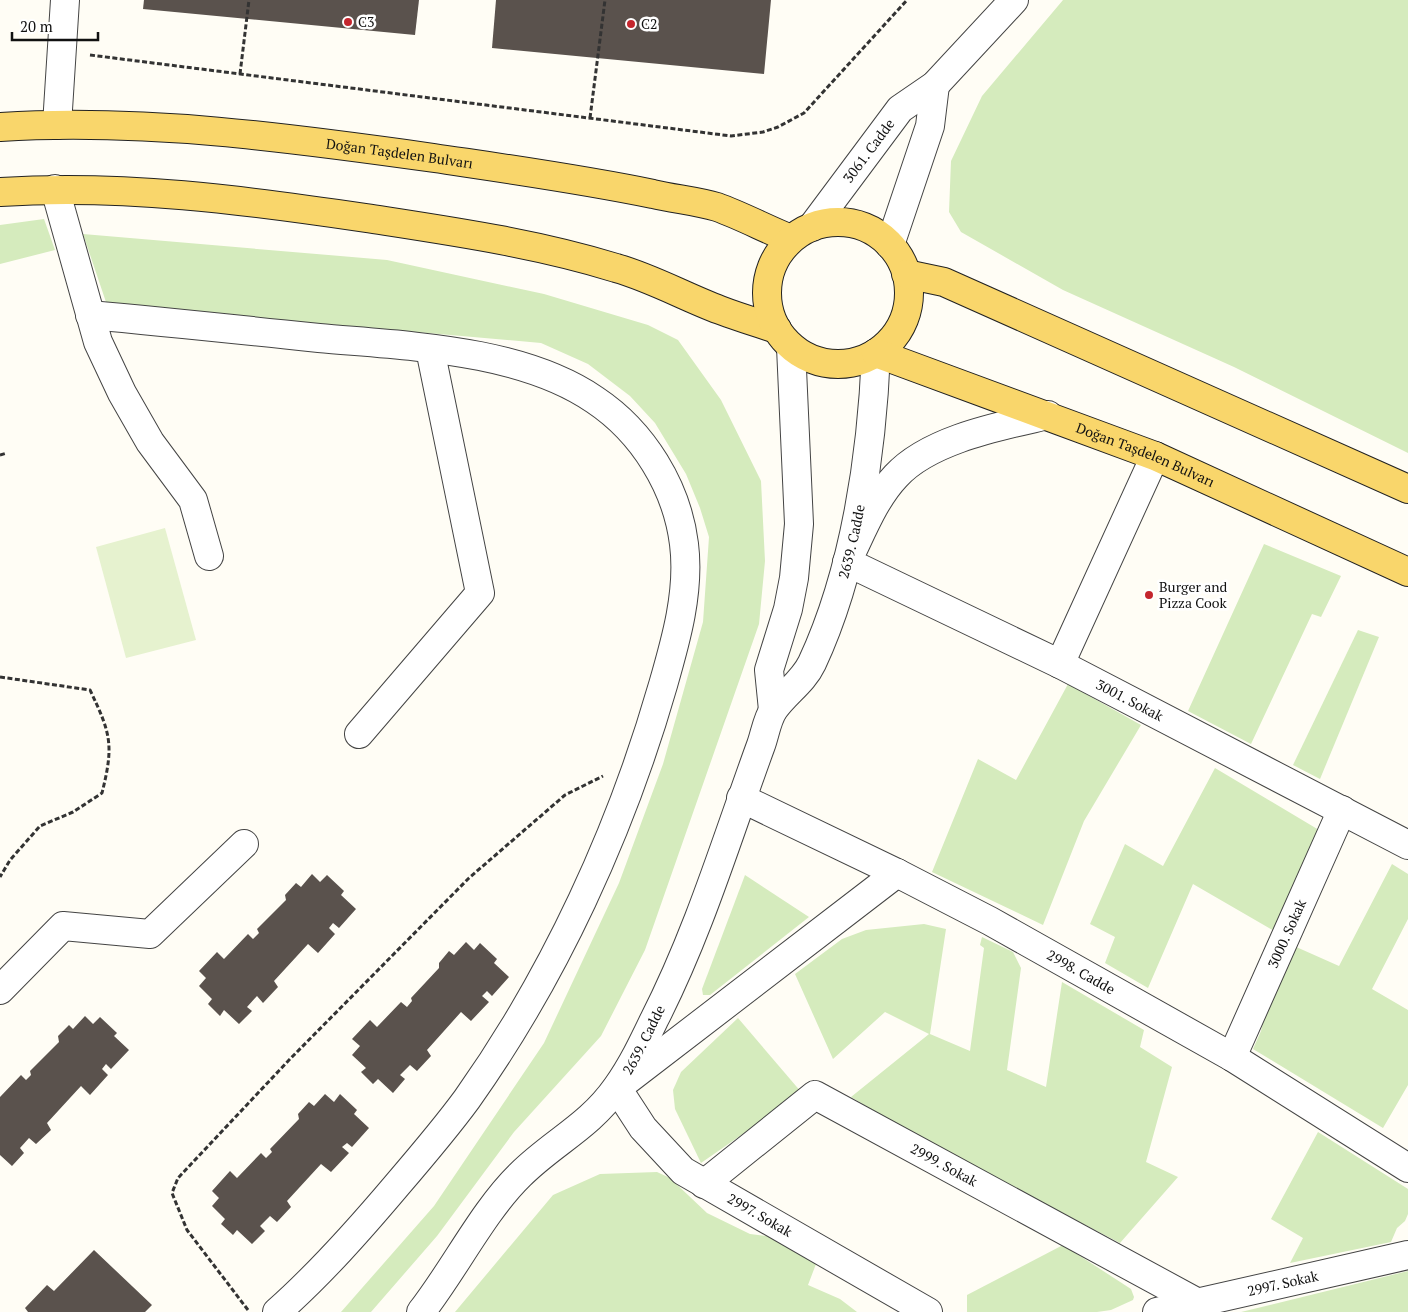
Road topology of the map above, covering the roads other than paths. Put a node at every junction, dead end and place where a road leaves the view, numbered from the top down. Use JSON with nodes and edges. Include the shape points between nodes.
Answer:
{"nodes":[{"id":1,"x":66,"y":0,"type":"edge"},
{"id":2,"x":1014,"y":0,"type":"edge"},
{"id":3,"x":934,"y":85,"type":"junction"},
{"id":4,"x":57,"y":124,"type":"junction"},
{"id":5,"x":0,"y":127,"type":"edge"},
{"id":6,"x":55,"y":189,"type":"junction"},
{"id":7,"x":0,"y":192,"type":"edge"},
{"id":8,"x":801,"y":233,"type":"junction"},
{"id":9,"x":890,"y":245,"type":"junction"},
{"id":10,"x":906,"y":274,"type":"junction"},
{"id":11,"x":90,"y":315,"type":"junction"},
{"id":12,"x":784,"y":338,"type":"junction"},
{"id":13,"x":430,"y":349,"type":"junction"},
{"id":14,"x":876,"y":353,"type":"junction"},
{"id":15,"x":1048,"y":415,"type":"junction"},
{"id":16,"x":1155,"y":456,"type":"junction"},
{"id":17,"x":1408,"y":489,"type":"edge"},
{"id":18,"x":209,"y":556,"type":"dead end"},
{"id":19,"x":847,"y":562,"type":"junction"},
{"id":20,"x":1408,"y":572,"type":"edge"},
{"id":21,"x":1060,"y":664,"type":"junction"},
{"id":22,"x":773,"y":710,"type":"junction"},
{"id":23,"x":359,"y":734,"type":"dead end"},
{"id":24,"x":741,"y":798,"type":"junction"},
{"id":25,"x":1342,"y":810,"type":"junction"},
{"id":26,"x":244,"y":844,"type":"dead end"},
{"id":27,"x":1408,"y":845,"type":"edge"},
{"id":28,"x":897,"y":873,"type":"junction"},
{"id":29,"x":0,"y":990,"type":"edge"},
{"id":30,"x":1232,"y":1058,"type":"junction"},
{"id":31,"x":617,"y":1088,"type":"junction"},
{"id":32,"x":1408,"y":1168,"type":"edge"},
{"id":33,"x":704,"y":1184,"type":"junction"},
{"id":34,"x":1408,"y":1255,"type":"edge"},
{"id":35,"x":1198,"y":1303,"type":"junction"},
{"id":36,"x":277,"y":1312,"type":"edge"},
{"id":37,"x":421,"y":1312,"type":"edge"},
{"id":38,"x":928,"y":1312,"type":"edge"},
{"id":39,"x":1156,"y":1312,"type":"edge"}],
"edges":[{"from":1,"to":4,"type":"street"},
{"from":2,"to":3,"type":"street","name":"3061. Cadde"},
{"from":3,"to":8,"type":"street","name":"3061. Cadde","via":[[900,109]]},
{"from":3,"to":9,"type":"street","via":[[930,126]]},
{"from":4,"to":5,"type":"main road","name":"Doğan Taşdelen Bulvarı"},
{"from":4,"to":8,"type":"main road","name":"Doğan Taşdelen Bulvarı","via":[[134,126],[269,137],[543,174],[716,207]]},
{"from":6,"to":7,"type":"main road"},
{"from":6,"to":11,"type":"street"},
{"from":6,"to":12,"type":"main road","via":[[130,191],[277,205],[512,242],[618,268]]},
{"from":8,"to":9,"type":"main road","via":[[832,222],[854,224],[873,232]]},
{"from":8,"to":12,"type":"main road","via":[[780,252],[767,282],[770,314]]},
{"from":9,"to":10,"type":"main road"},
{"from":10,"to":14,"type":"main road","via":[[909,289],[904,319],[892,338]]},
{"from":10,"to":17,"type":"main road","via":[[944,282]]},
{"from":11,"to":13,"type":"street"},
{"from":11,"to":18,"type":"street","via":[[98,342],[122,393],[162,460],[193,500]]},
{"from":12,"to":14,"type":"main road","via":[[811,359],[832,364],[855,362]]},
{"from":12,"to":22,"type":"street","name":"2639. Cadde","via":[[799,524],[788,610],[769,670]]},
{"from":13,"to":23,"type":"street","via":[[480,594]]},
{"from":13,"to":36,"type":"street","via":[[533,369],[579,390],[619,419],[637,438],[662,475],[676,511],[684,546],[683,599],[673,648],[638,762],[583,896],[531,998],[466,1100],[416,1163],[342,1249]]},
{"from":14,"to":15,"type":"main road","name":"Doğan Taşdelen Bulvarı"},
{"from":14,"to":19,"type":"street","name":"2639. Cadde","via":[[868,449]]},
{"from":15,"to":16,"type":"main road","name":"Doğan Taşdelen Bulvarı"},
{"from":15,"to":19,"type":"street","via":[[986,429],[920,458],[896,476],[876,505]]},
{"from":16,"to":20,"type":"main road","name":"Doğan Taşdelen Bulvarı"},
{"from":16,"to":21,"type":"street"},
{"from":19,"to":21,"type":"street","name":"3001. Sokak"},
{"from":19,"to":22,"type":"street","name":"2639. Cadde","via":[[804,678]]},
{"from":21,"to":25,"type":"street","name":"3001. Sokak"},
{"from":22,"to":24,"type":"street","name":"2639. Cadde"},
{"from":24,"to":28,"type":"street","name":"2998. Cadde"},
{"from":24,"to":31,"type":"street","name":"2639. Cadde","via":[[717,874],[681,964],[636,1058]]},
{"from":25,"to":27,"type":"street","name":"3001. Sokak"},
{"from":25,"to":30,"type":"street","name":"3000. Sokak"},
{"from":26,"to":29,"type":"street","via":[[150,934],[63,926]]},
{"from":28,"to":30,"type":"street","name":"2998. Cadde","via":[[990,921]]},
{"from":28,"to":31,"type":"street"},
{"from":30,"to":32,"type":"street","name":"2998. Cadde"},
{"from":31,"to":33,"type":"street","name":"2997. Sokak","via":[[665,1154]]},
{"from":31,"to":37,"type":"street","name":"2639. Cadde","via":[[592,1118],[520,1175],[496,1203]]},
{"from":33,"to":35,"type":"street","name":"2999. Sokak","via":[[815,1095]]},
{"from":33,"to":38,"type":"street","name":"2997. Sokak"},
{"from":34,"to":35,"type":"street","name":"2997. Sokak"},
{"from":35,"to":39,"type":"street","name":"2997. Sokak"}]}
